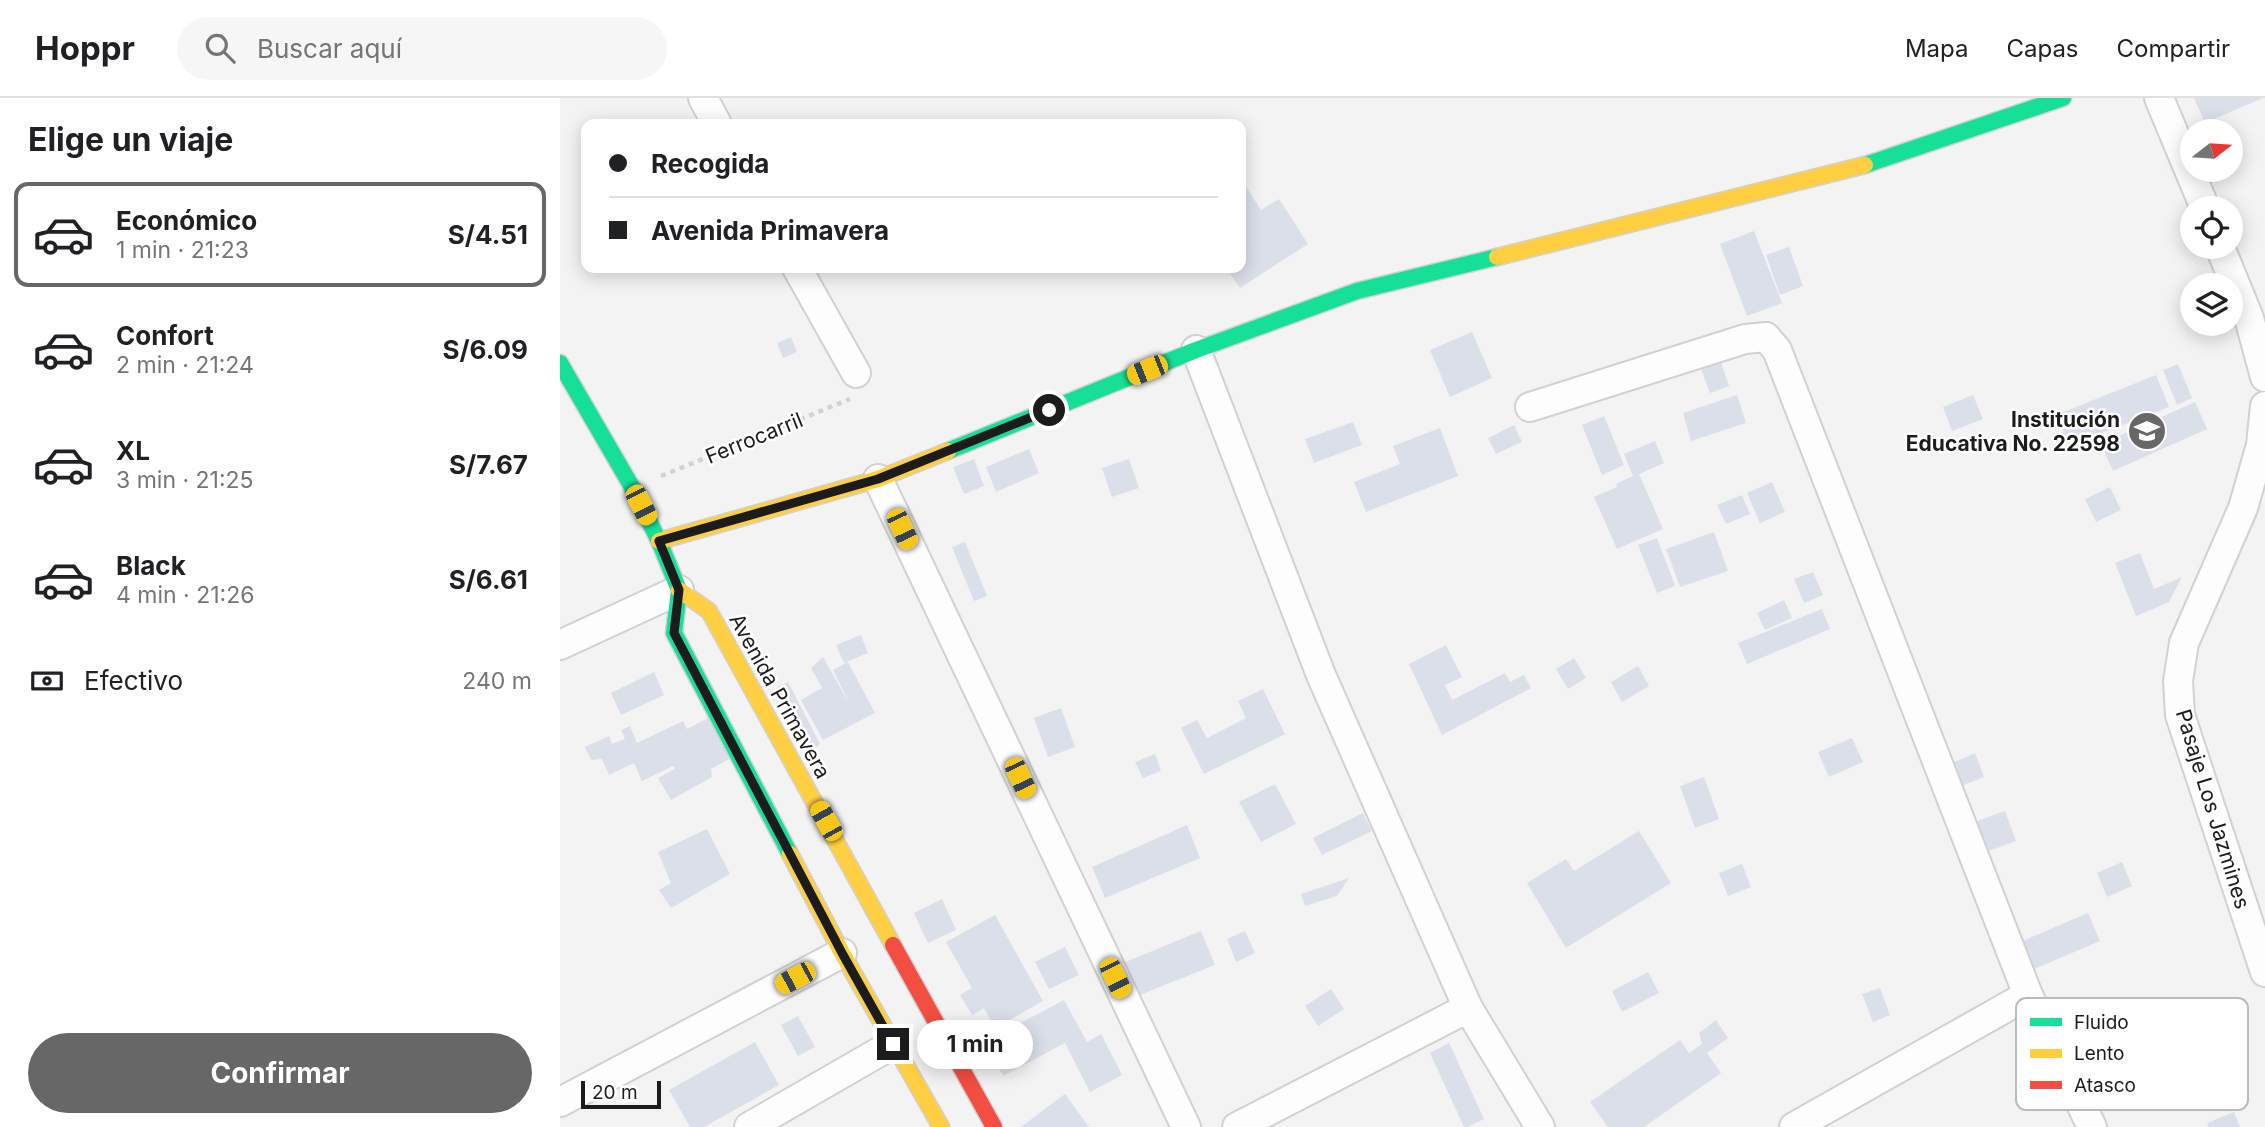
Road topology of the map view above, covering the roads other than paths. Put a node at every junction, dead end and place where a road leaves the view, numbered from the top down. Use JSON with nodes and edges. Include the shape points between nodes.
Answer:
{"nodes":[{"id":1,"x":703,"y":98,"type":"edge"},
{"id":2,"x":2063,"y":98,"type":"edge"},
{"id":3,"x":2159,"y":98,"type":"edge"},
{"id":4,"x":714,"y":119,"type":"edge"},
{"id":5,"x":2199,"y":196,"type":"edge"},
{"id":6,"x":2226,"y":259,"type":"edge"},
{"id":7,"x":800,"y":273,"type":"edge"},
{"id":8,"x":2257,"y":316,"type":"edge"},
{"id":9,"x":1196,"y":350,"type":"junction"},
{"id":10,"x":560,"y":363,"type":"edge"},
{"id":11,"x":856,"y":373,"type":"road end"},
{"id":12,"x":2265,"y":377,"type":"edge"},
{"id":13,"x":2265,"y":406,"type":"edge"},
{"id":14,"x":1530,"y":407,"type":"dead end"},
{"id":15,"x":878,"y":479,"type":"junction"},
{"id":16,"x":659,"y":541,"type":"junction"},
{"id":17,"x":679,"y":590,"type":"junction"},
{"id":18,"x":560,"y":645,"type":"edge"},
{"id":19,"x":842,"y":953,"type":"junction"},
{"id":20,"x":2265,"y":972,"type":"edge"},
{"id":21,"x":2028,"y":995,"type":"junction"},
{"id":22,"x":2023,"y":998,"type":"edge"},
{"id":23,"x":2029,"y":998,"type":"edge"},
{"id":24,"x":2016,"y":1002,"type":"edge"},
{"id":25,"x":1468,"y":1008,"type":"junction"},
{"id":26,"x":893,"y":1044,"type":"junction"},
{"id":27,"x":560,"y":1102,"type":"edge"},
{"id":28,"x":2084,"y":1110,"type":"edge"},
{"id":29,"x":749,"y":1127,"type":"edge"},
{"id":30,"x":941,"y":1127,"type":"edge"},
{"id":31,"x":994,"y":1127,"type":"edge"},
{"id":32,"x":1185,"y":1127,"type":"edge"},
{"id":33,"x":1237,"y":1127,"type":"edge"},
{"id":34,"x":1540,"y":1127,"type":"edge"},
{"id":35,"x":1794,"y":1127,"type":"edge"},
{"id":36,"x":2092,"y":1127,"type":"edge"}],
"edges":[{"from":1,"to":4,"type":"street"},
{"from":2,"to":9,"type":"street","via":[[1845,172],[1357,291]]},
{"from":3,"to":5,"type":"street"},
{"from":6,"to":8,"type":"street"},
{"from":7,"to":11,"type":"street"},
{"from":8,"to":12,"type":"street"},
{"from":9,"to":15,"type":"street"},
{"from":9,"to":25,"type":"street","via":[[1321,675]]},
{"from":10,"to":16,"type":"street"},
{"from":13,"to":20,"type":"street","name":"Pasaje Los Jazmines","via":[[2261,445],[2243,509],[2184,643],[2178,681],[2180,715]]},
{"from":14,"to":21,"type":"street","via":[[1745,339],[1766,337],[1777,350]]},
{"from":15,"to":16,"type":"street"},
{"from":15,"to":32,"type":"street"},
{"from":16,"to":17,"type":"street"},
{"from":17,"to":18,"type":"street"},
{"from":17,"to":19,"type":"street","via":[[674,633]]},
{"from":17,"to":31,"type":"street","name":"Avenida Primavera","via":[[709,611]]},
{"from":19,"to":26,"type":"street"},
{"from":19,"to":27,"type":"street"},
{"from":21,"to":22,"type":"street"},
{"from":21,"to":23,"type":"street"},
{"from":24,"to":35,"type":"street"},
{"from":25,"to":33,"type":"street"},
{"from":25,"to":34,"type":"street"},
{"from":26,"to":29,"type":"street"},
{"from":26,"to":30,"type":"street"},
{"from":28,"to":36,"type":"street"}]}
